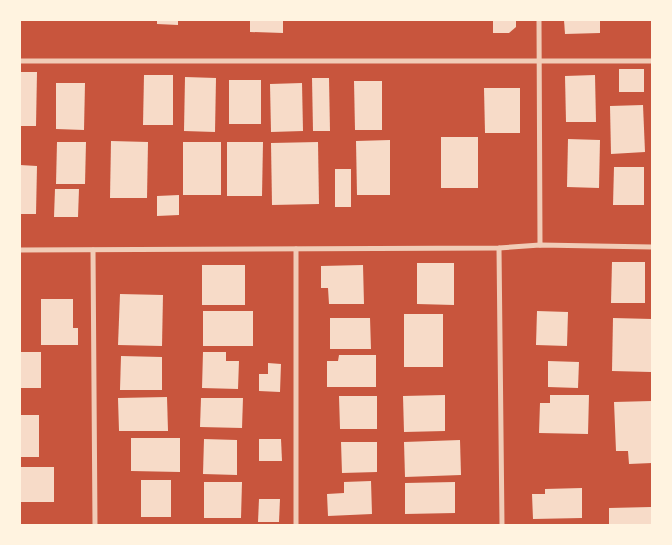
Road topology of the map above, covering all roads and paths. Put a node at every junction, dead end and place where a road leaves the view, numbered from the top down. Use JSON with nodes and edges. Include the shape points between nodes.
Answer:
{"nodes":[{"id":1,"x":539,"y":20,"type":"edge"},
{"id":2,"x":539,"y":60,"type":"junction"},
{"id":3,"x":652,"y":60,"type":"edge"},
{"id":4,"x":20,"y":61,"type":"edge"},
{"id":5,"x":540,"y":245,"type":"junction"},
{"id":6,"x":652,"y":247,"type":"edge"},
{"id":7,"x":499,"y":248,"type":"junction"},
{"id":8,"x":296,"y":249,"type":"junction"},
{"id":9,"x":20,"y":250,"type":"edge"},
{"id":10,"x":94,"y":250,"type":"junction"},
{"id":11,"x":95,"y":525,"type":"edge"},
{"id":12,"x":296,"y":525,"type":"edge"},
{"id":13,"x":502,"y":525,"type":"edge"}],
"edges":[{"from":1,"to":2,"type":"street"},
{"from":2,"to":3,"type":"street"},
{"from":2,"to":4,"type":"street"},
{"from":2,"to":5,"type":"street"},
{"from":5,"to":6,"type":"street"},
{"from":5,"to":7,"type":"street"},
{"from":7,"to":8,"type":"street"},
{"from":7,"to":13,"type":"street"},
{"from":8,"to":10,"type":"street"},
{"from":8,"to":12,"type":"street"},
{"from":9,"to":10,"type":"street"},
{"from":10,"to":11,"type":"street"}]}
